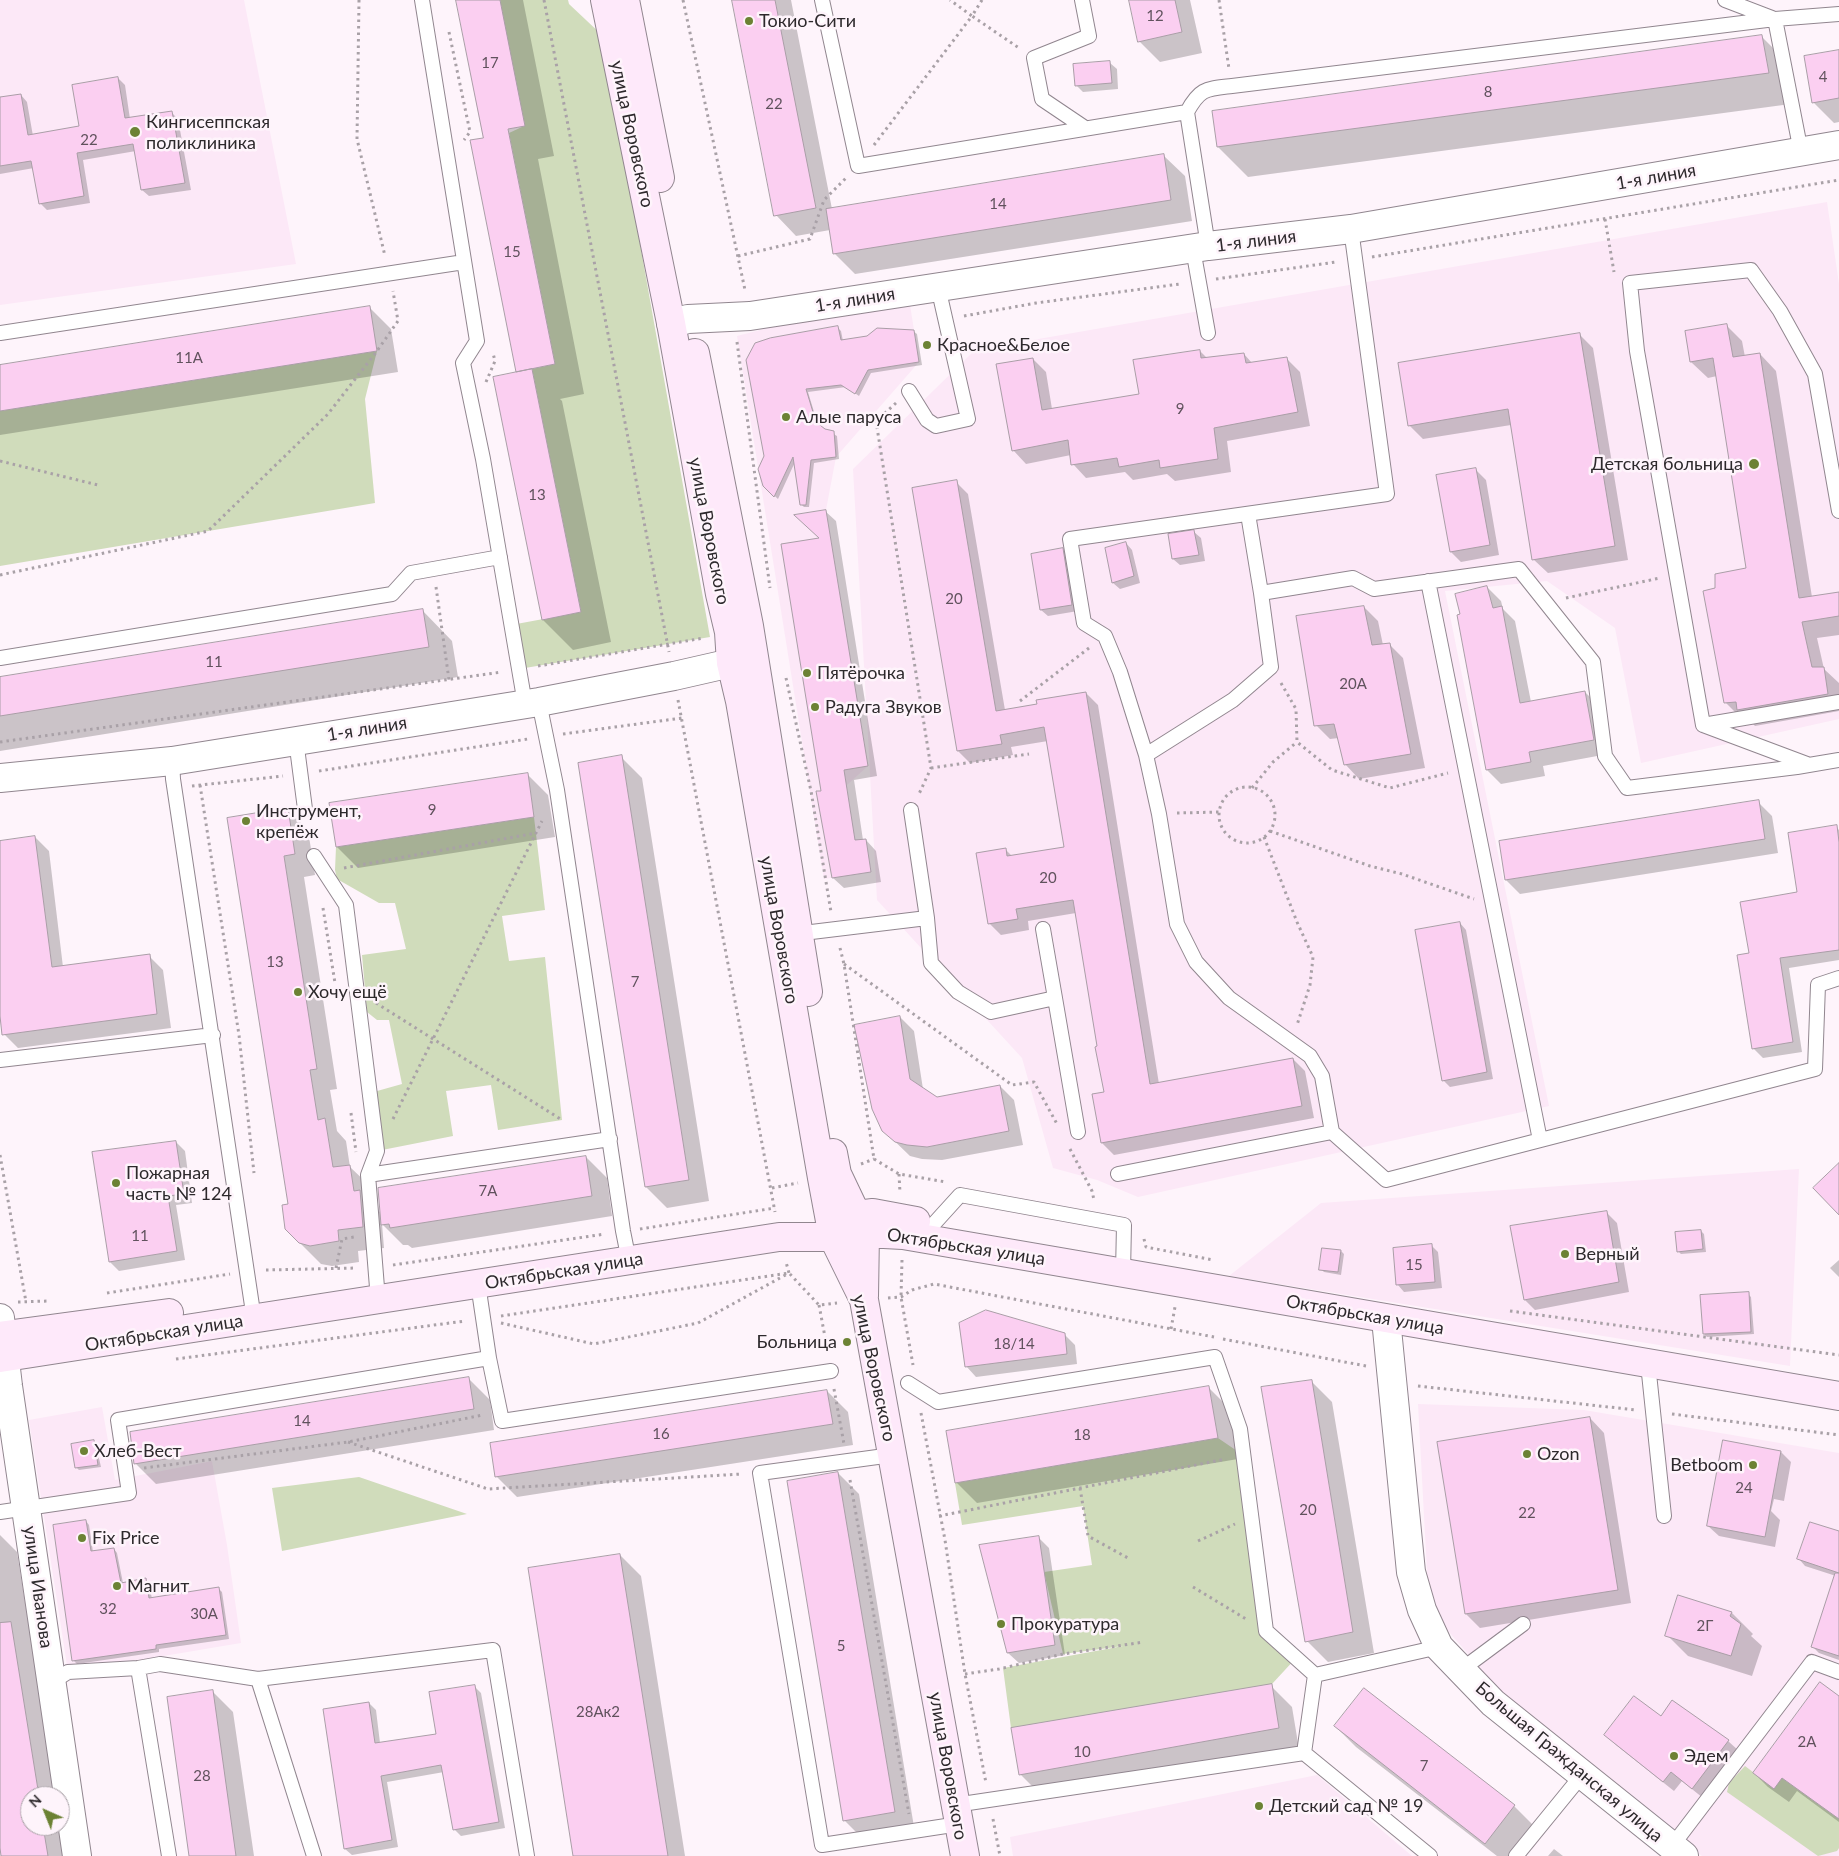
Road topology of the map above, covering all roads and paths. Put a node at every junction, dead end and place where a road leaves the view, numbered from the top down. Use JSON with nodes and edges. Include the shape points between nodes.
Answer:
{"nodes":[{"id":1,"x":359,"y":0,"type":"edge"},
{"id":2,"x":422,"y":0,"type":"edge"},
{"id":3,"x":544,"y":0,"type":"edge"},
{"id":4,"x":604,"y":0,"type":"edge"},
{"id":5,"x":625,"y":0,"type":"edge"},
{"id":6,"x":683,"y":0,"type":"edge"},
{"id":7,"x":822,"y":0,"type":"edge"},
{"id":8,"x":982,"y":0,"type":"edge"},
{"id":9,"x":1082,"y":0,"type":"edge"},
{"id":10,"x":1219,"y":0,"type":"edge"},
{"id":11,"x":1725,"y":0,"type":"edge"},
{"id":12,"x":1839,"y":14,"type":"edge"},
{"id":13,"x":1775,"y":19,"type":"junction"},
{"id":14,"x":1034,"y":58,"type":"junction"},
{"id":15,"x":1232,"y":86,"type":"junction"},
{"id":16,"x":1187,"y":112,"type":"junction"},
{"id":17,"x":1085,"y":128,"type":"junction"},
{"id":18,"x":1839,"y":145,"type":"edge"},
{"id":19,"x":1801,"y":152,"type":"junction"},
{"id":20,"x":1351,"y":229,"type":"junction"},
{"id":21,"x":1200,"y":248,"type":"junction"},
{"id":22,"x":464,"y":262,"type":"junction"},
{"id":23,"x":390,"y":273,"type":"junction"},
{"id":24,"x":938,"y":287,"type":"junction"},
{"id":25,"x":750,"y":316,"type":"junction"},
{"id":26,"x":679,"y":321,"type":"junction"},
{"id":27,"x":0,"y":333,"type":"edge"},
{"id":28,"x":1208,"y":333,"type":"dead end"},
{"id":29,"x":909,"y":391,"type":"joint"},
{"id":30,"x":0,"y":461,"type":"edge"},
{"id":31,"x":98,"y":485,"type":"dead end"},
{"id":32,"x":1839,"y":511,"type":"edge"},
{"id":33,"x":1248,"y":514,"type":"junction"},
{"id":34,"x":500,"y":557,"type":"junction"},
{"id":35,"x":434,"y":569,"type":"junction"},
{"id":36,"x":0,"y":575,"type":"edge"},
{"id":37,"x":1666,"y":577,"type":"dead end"},
{"id":38,"x":1428,"y":581,"type":"junction"},
{"id":39,"x":771,"y":593,"type":"dead end"},
{"id":40,"x":1261,"y":593,"type":"junction"},
{"id":41,"x":1546,"y":602,"type":"junction"},
{"id":42,"x":729,"y":632,"type":"junction"},
{"id":43,"x":1105,"y":636,"type":"junction"},
{"id":44,"x":667,"y":645,"type":"junction"},
{"id":45,"x":0,"y":658,"type":"edge"},
{"id":46,"x":731,"y":663,"type":"junction"},
{"id":47,"x":1271,"y":667,"type":"junction"},
{"id":48,"x":519,"y":669,"type":"junction"},
{"id":49,"x":785,"y":672,"type":"dead end"},
{"id":50,"x":674,"y":676,"type":"junction"},
{"id":51,"x":449,"y":680,"type":"junction"},
{"id":52,"x":1020,"y":701,"type":"dead end"},
{"id":53,"x":1839,"y":702,"type":"edge"},
{"id":54,"x":532,"y":703,"type":"junction"},
{"id":55,"x":682,"y":718,"type":"junction"},
{"id":56,"x":1703,"y":724,"type":"junction"},
{"id":57,"x":546,"y":736,"type":"junction"},
{"id":58,"x":296,"y":740,"type":"junction"},
{"id":59,"x":0,"y":742,"type":"edge"},
{"id":60,"x":1297,"y":742,"type":"junction"},
{"id":61,"x":1029,"y":754,"type":"dead end"},
{"id":62,"x":1146,"y":755,"type":"junction"},
{"id":63,"x":1839,"y":760,"type":"edge"},
{"id":64,"x":172,"y":761,"type":"junction"},
{"id":65,"x":1810,"y":765,"type":"junction"},
{"id":66,"x":931,"y":768,"type":"junction"},
{"id":67,"x":1466,"y":768,"type":"junction"},
{"id":68,"x":300,"y":774,"type":"junction"},
{"id":69,"x":0,"y":778,"type":"edge"},
{"id":70,"x":200,"y":785,"type":"junction"},
{"id":71,"x":175,"y":788,"type":"junction"},
{"id":72,"x":1252,"y":788,"type":"junction"},
{"id":73,"x":557,"y":790,"type":"junction"},
{"id":74,"x":305,"y":809,"type":"dead end"},
{"id":75,"x":911,"y":810,"type":"joint"},
{"id":76,"x":1220,"y":812,"type":"junction"},
{"id":77,"x":1159,"y":814,"type":"junction"},
{"id":78,"x":1270,"y":831,"type":"junction"},
{"id":79,"x":536,"y":833,"type":"junction"},
{"id":80,"x":1264,"y":837,"type":"junction"},
{"id":81,"x":314,"y":856,"type":"dead end"},
{"id":82,"x":324,"y":872,"type":"junction"},
{"id":83,"x":1493,"y":905,"type":"junction"},
{"id":84,"x":927,"y":918,"type":"junction"},
{"id":85,"x":834,"y":928,"type":"junction"},
{"id":86,"x":1043,"y":929,"type":"dead end"},
{"id":87,"x":789,"y":934,"type":"junction"},
{"id":88,"x":844,"y":964,"type":"junction"},
{"id":89,"x":1839,"y":978,"type":"edge"},
{"id":90,"x":357,"y":990,"type":"junction"},
{"id":91,"x":336,"y":991,"type":"dead end"},
{"id":92,"x":1055,"y":998,"type":"junction"},
{"id":93,"x":213,"y":1035,"type":"junction"},
{"id":94,"x":434,"y":1038,"type":"junction"},
{"id":95,"x":1291,"y":1041,"type":"junction"},
{"id":96,"x":0,"y":1060,"type":"edge"},
{"id":97,"x":350,"y":1108,"type":"dead end"},
{"id":98,"x":562,"y":1120,"type":"dead end"},
{"id":99,"x":1057,"y":1126,"type":"dead end"},
{"id":100,"x":1078,"y":1132,"type":"dead end"},
{"id":101,"x":1332,"y":1132,"type":"junction"},
{"id":102,"x":610,"y":1139,"type":"junction"},
{"id":103,"x":1540,"y":1140,"type":"junction"},
{"id":104,"x":1067,"y":1143,"type":"dead end"},
{"id":105,"x":377,"y":1152,"type":"junction"},
{"id":106,"x":0,"y":1155,"type":"edge"},
{"id":107,"x":356,"y":1157,"type":"dead end"},
{"id":108,"x":1118,"y":1174,"type":"dead end"},
{"id":109,"x":368,"y":1175,"type":"junction"},
{"id":110,"x":254,"y":1182,"type":"dead end"},
{"id":111,"x":1100,"y":1220,"type":"junction"},
{"id":112,"x":861,"y":1224,"type":"junction"},
{"id":113,"x":832,"y":1228,"type":"junction"},
{"id":114,"x":915,"y":1229,"type":"junction"},
{"id":115,"x":778,"y":1232,"type":"junction"},
{"id":116,"x":358,"y":1237,"type":"dead end"},
{"id":117,"x":1144,"y":1238,"type":"dead end"},
{"id":118,"x":628,"y":1253,"type":"junction"},
{"id":119,"x":1219,"y":1261,"type":"dead end"},
{"id":120,"x":1123,"y":1266,"type":"junction"},
{"id":121,"x":336,"y":1268,"type":"dead end"},
{"id":122,"x":789,"y":1273,"type":"junction"},
{"id":123,"x":478,"y":1284,"type":"junction"},
{"id":124,"x":377,"y":1290,"type":"junction"},
{"id":125,"x":901,"y":1297,"type":"junction"},
{"id":126,"x":864,"y":1300,"type":"junction"},
{"id":127,"x":26,"y":1302,"type":"dead end"},
{"id":128,"x":819,"y":1305,"type":"junction"},
{"id":129,"x":252,"y":1310,"type":"junction"},
{"id":130,"x":1502,"y":1310,"type":"dead end"},
{"id":131,"x":484,"y":1319,"type":"junction"},
{"id":132,"x":1386,"y":1319,"type":"junction"},
{"id":133,"x":2,"y":1341,"type":"edge"},
{"id":134,"x":1839,"y":1355,"type":"edge"},
{"id":135,"x":489,"y":1358,"type":"junction"},
{"id":136,"x":173,"y":1359,"type":"dead end"},
{"id":137,"x":1648,"y":1364,"type":"junction"},
{"id":138,"x":831,"y":1371,"type":"junction"},
{"id":139,"x":1391,"y":1371,"type":"junction"},
{"id":140,"x":1839,"y":1379,"type":"edge"},
{"id":141,"x":912,"y":1385,"type":"junction"},
{"id":142,"x":1839,"y":1396,"type":"edge"},
{"id":143,"x":500,"y":1412,"type":"junction"},
{"id":144,"x":1652,"y":1412,"type":"junction"},
{"id":145,"x":1839,"y":1435,"type":"edge"},
{"id":146,"x":348,"y":1442,"type":"junction"},
{"id":147,"x":892,"y":1455,"type":"junction"},
{"id":148,"x":1243,"y":1455,"type":"junction"},
{"id":149,"x":847,"y":1461,"type":"junction"},
{"id":150,"x":126,"y":1471,"type":"junction"},
{"id":151,"x":760,"y":1473,"type":"junction"},
{"id":152,"x":1080,"y":1488,"type":"junction"},
{"id":153,"x":27,"y":1508,"type":"junction"},
{"id":154,"x":0,"y":1512,"type":"edge"},
{"id":155,"x":939,"y":1516,"type":"junction"},
{"id":156,"x":1251,"y":1516,"type":"junction"},
{"id":157,"x":1664,"y":1516,"type":"dead end"},
{"id":158,"x":1198,"y":1541,"type":"dead end"},
{"id":159,"x":1128,"y":1558,"type":"dead end"},
{"id":160,"x":1193,"y":1587,"type":"dead end"},
{"id":161,"x":1523,"y":1624,"type":"dead end"},
{"id":162,"x":1266,"y":1631,"type":"junction"},
{"id":163,"x":1144,"y":1642,"type":"dead end"},
{"id":164,"x":1439,"y":1647,"type":"junction"},
{"id":165,"x":138,"y":1668,"type":"junction"},
{"id":166,"x":1461,"y":1670,"type":"junction"},
{"id":167,"x":1839,"y":1672,"type":"edge"},
{"id":168,"x":965,"y":1674,"type":"junction"},
{"id":169,"x":1316,"y":1675,"type":"junction"},
{"id":170,"x":258,"y":1679,"type":"junction"},
{"id":171,"x":52,"y":1682,"type":"junction"},
{"id":172,"x":1304,"y":1753,"type":"junction"},
{"id":173,"x":1582,"y":1775,"type":"junction"},
{"id":174,"x":990,"y":1799,"type":"junction"},
{"id":175,"x":957,"y":1815,"type":"junction"},
{"id":176,"x":912,"y":1832,"type":"junction"},
{"id":177,"x":1678,"y":1851,"type":"edge"},
{"id":178,"x":77,"y":1856,"type":"edge"},
{"id":179,"x":169,"y":1856,"type":"edge"},
{"id":180,"x":314,"y":1856,"type":"edge"},
{"id":181,"x":527,"y":1856,"type":"edge"},
{"id":182,"x":965,"y":1856,"type":"edge"},
{"id":183,"x":1000,"y":1856,"type":"edge"},
{"id":184,"x":1430,"y":1856,"type":"edge"},
{"id":185,"x":1516,"y":1856,"type":"edge"}],
"edges":[{"from":1,"to":23,"type":"path","via":[[357,139]]},
{"from":2,"to":22,"type":"lane"},
{"from":3,"to":44,"type":"path"},
{"from":4,"to":26,"type":"street","name":"улица Воровского"},
{"from":5,"to":26,"type":"street"},
{"from":6,"to":25,"type":"path"},
{"from":7,"to":17,"type":"lane","via":[[858,166]]},
{"from":8,"to":14,"type":"path","via":[[972,16]]},
{"from":9,"to":14,"type":"lane","via":[[1089,36]]},
{"from":10,"to":15,"type":"path"},
{"from":11,"to":13,"type":"lane"},
{"from":12,"to":13,"type":"lane"},
{"from":13,"to":15,"type":"lane"},
{"from":13,"to":19,"type":"lane"},
{"from":14,"to":17,"type":"lane","via":[[1042,99]]},
{"from":15,"to":16,"type":"lane","via":[[1200,93]]},
{"from":16,"to":17,"type":"lane"},
{"from":16,"to":21,"type":"lane"},
{"from":18,"to":19,"type":"street","name":"1-я линия"},
{"from":19,"to":20,"type":"street","name":"1-я линия"},
{"from":20,"to":21,"type":"street","name":"1-я линия"},
{"from":20,"to":33,"type":"lane","via":[[1387,494]]},
{"from":21,"to":24,"type":"street","name":"1-я линия"},
{"from":21,"to":28,"type":"lane"},
{"from":22,"to":23,"type":"lane"},
{"from":22,"to":34,"type":"lane","via":[[477,341],[463,362]]},
{"from":23,"to":27,"type":"lane"},
{"from":23,"to":36,"type":"path","via":[[398,321],[377,351],[328,414],[208,531]]},
{"from":24,"to":25,"type":"street","name":"1-я линия"},
{"from":24,"to":29,"type":"lane","via":[[968,419],[936,426],[927,420]]},
{"from":25,"to":26,"type":"street","name":"1-я линия"},
{"from":25,"to":39,"type":"path","via":[[736,336]]},
{"from":26,"to":42,"type":"street","name":"улица Воровского","via":[[720,594]]},
{"from":26,"to":87,"type":"street","via":[[749,626]]},
{"from":29,"to":66,"type":"path","via":[[876,421]]},
{"from":30,"to":31,"type":"path"},
{"from":32,"to":56,"type":"lane","via":[[1815,374],[1780,311],[1750,270],[1630,284],[1637,351]]},
{"from":33,"to":40,"type":"lane"},
{"from":33,"to":43,"type":"lane","via":[[1070,539],[1084,623]]},
{"from":34,"to":35,"type":"lane"},
{"from":34,"to":48,"type":"lane"},
{"from":35,"to":45,"type":"lane","via":[[411,573],[392,594]]},
{"from":35,"to":51,"type":"path"},
{"from":37,"to":41,"type":"path"},
{"from":38,"to":40,"type":"lane","via":[[1374,589],[1353,578]]},
{"from":38,"to":41,"type":"lane","via":[[1520,570]]},
{"from":38,"to":67,"type":"lane"},
{"from":40,"to":47,"type":"lane"},
{"from":41,"to":65,"type":"lane","via":[[1593,662],[1605,756],[1627,788]]},
{"from":42,"to":44,"type":"path"},
{"from":42,"to":46,"type":"street","name":"улица Воровского"},
{"from":43,"to":52,"type":"path"},
{"from":43,"to":62,"type":"lane"},
{"from":44,"to":48,"type":"path"},
{"from":44,"to":50,"type":"path"},
{"from":46,"to":50,"type":"street","name":"1-я линия"},
{"from":46,"to":87,"type":"street","name":"улица Воровского"},
{"from":47,"to":60,"type":"path","via":[[1296,709]]},
{"from":47,"to":62,"type":"lane","via":[[1234,700]]},
{"from":48,"to":51,"type":"path"},
{"from":48,"to":54,"type":"lane"},
{"from":49,"to":85,"type":"path","via":[[811,791]]},
{"from":50,"to":54,"type":"street","name":"1-я линия"},
{"from":50,"to":55,"type":"path"},
{"from":51,"to":59,"type":"path"},
{"from":53,"to":56,"type":"lane"},
{"from":54,"to":57,"type":"lane"},
{"from":54,"to":58,"type":"street","name":"1-я линия"},
{"from":55,"to":57,"type":"path"},
{"from":55,"to":115,"type":"path"},
{"from":56,"to":65,"type":"lane"},
{"from":57,"to":68,"type":"path"},
{"from":57,"to":73,"type":"lane"},
{"from":58,"to":64,"type":"street","name":"1-я линия"},
{"from":58,"to":68,"type":"lane"},
{"from":60,"to":67,"type":"path","via":[[1332,770],[1390,788]]},
{"from":60,"to":72,"type":"path","via":[[1273,762]]},
{"from":61,"to":66,"type":"path"},
{"from":62,"to":77,"type":"lane"},
{"from":63,"to":65,"type":"lane"},
{"from":64,"to":69,"type":"street","name":"1-я линия"},
{"from":64,"to":71,"type":"lane"},
{"from":66,"to":75,"type":"path"},
{"from":67,"to":83,"type":"lane"},
{"from":68,"to":70,"type":"path"},
{"from":68,"to":74,"type":"lane"},
{"from":70,"to":71,"type":"path"},
{"from":70,"to":110,"type":"path","via":[[239,1035]]},
{"from":71,"to":93,"type":"lane"},
{"from":72,"to":76,"type":"path","via":[[1234,790],[1222,804]]},
{"from":72,"to":78,"type":"path","via":[[1261,791],[1273,805],[1274,822]]},
{"from":73,"to":79,"type":"path"},
{"from":73,"to":102,"type":"lane"},
{"from":75,"to":84,"type":"lane"},
{"from":76,"to":77,"type":"path"},
{"from":76,"to":80,"type":"path","via":[[1224,830],[1238,842],[1256,842]]},
{"from":77,"to":95,"type":"lane","via":[[1177,924],[1196,962],[1229,998]]},
{"from":78,"to":80,"type":"path"},
{"from":78,"to":83,"type":"path"},
{"from":79,"to":82,"type":"path"},
{"from":79,"to":94,"type":"path"},
{"from":80,"to":95,"type":"path","via":[[1313,957],[1310,985]]},
{"from":81,"to":82,"type":"lane"},
{"from":82,"to":90,"type":"lane","via":[[346,906]]},
{"from":82,"to":91,"type":"path","via":[[323,905]]},
{"from":83,"to":103,"type":"lane"},
{"from":84,"to":85,"type":"lane"},
{"from":84,"to":92,"type":"lane","via":[[931,963],[958,992],[991,1012]]},
{"from":85,"to":87,"type":"lane"},
{"from":85,"to":88,"type":"path"},
{"from":86,"to":92,"type":"lane"},
{"from":87,"to":112,"type":"street","via":[[837,1174]]},
{"from":87,"to":113,"type":"street","name":"улица Воровского"},
{"from":88,"to":99,"type":"path","via":[[1012,1085],[1034,1082]]},
{"from":88,"to":114,"type":"path","via":[[874,1159],[899,1174]]},
{"from":89,"to":103,"type":"lane","via":[[1818,984],[1814,1069]]},
{"from":90,"to":94,"type":"path"},
{"from":90,"to":105,"type":"lane"},
{"from":92,"to":100,"type":"lane"},
{"from":93,"to":96,"type":"lane"},
{"from":93,"to":129,"type":"lane"},
{"from":94,"to":98,"type":"path"},
{"from":94,"to":105,"type":"path"},
{"from":95,"to":101,"type":"lane","via":[[1310,1056],[1322,1076]]},
{"from":97,"to":107,"type":"path"},
{"from":101,"to":103,"type":"lane","via":[[1386,1180]]},
{"from":101,"to":108,"type":"lane"},
{"from":102,"to":109,"type":"lane"},
{"from":102,"to":118,"type":"lane"},
{"from":104,"to":111,"type":"path","via":[[1092,1191]]},
{"from":105,"to":109,"type":"lane"},
{"from":106,"to":127,"type":"path"},
{"from":109,"to":124,"type":"lane"},
{"from":111,"to":114,"type":"lane","via":[[960,1195]]},
{"from":111,"to":120,"type":"lane","via":[[1124,1225]]},
{"from":112,"to":113,"type":"street","name":"Октябрьская улица"},
{"from":112,"to":114,"type":"street","name":"Октябрьская улица"},
{"from":112,"to":126,"type":"street"},
{"from":113,"to":115,"type":"street","name":"Октябрьская улица"},
{"from":113,"to":126,"type":"street","name":"улица Воровского"},
{"from":114,"to":120,"type":"street","name":"Октябрьская улица"},
{"from":114,"to":125,"type":"path"},
{"from":115,"to":118,"type":"street","name":"Октябрьская улица"},
{"from":115,"to":122,"type":"path"},
{"from":116,"to":121,"type":"path","via":[[342,1239]]},
{"from":117,"to":119,"type":"path","via":[[1146,1247]]},
{"from":118,"to":123,"type":"street","name":"Октябрьская улица"},
{"from":118,"to":124,"type":"street"},
{"from":120,"to":132,"type":"street","name":"Октябрьская улица"},
{"from":120,"to":140,"type":"street","via":[[1260,1285]]},
{"from":122,"to":128,"type":"path"},
{"from":122,"to":131,"type":"path"},
{"from":122,"to":131,"type":"path","via":[[698,1323],[594,1344]]},
{"from":123,"to":124,"type":"street","name":"Октябрьская улица"},
{"from":123,"to":131,"type":"lane"},
{"from":124,"to":129,"type":"street","name":"Октябрьская улица"},
{"from":125,"to":126,"type":"path"},
{"from":125,"to":139,"type":"path","via":[[934,1284]]},
{"from":125,"to":141,"type":"path"},
{"from":126,"to":128,"type":"path"},
{"from":126,"to":147,"type":"street","name":"улица Воровского"},
{"from":128,"to":138,"type":"path"},
{"from":129,"to":133,"type":"street","name":"Октябрьская улица"},
{"from":130,"to":134,"type":"path"},
{"from":131,"to":135,"type":"lane"},
{"from":131,"to":136,"type":"path"},
{"from":132,"to":137,"type":"street","name":"Октябрьская улица"},
{"from":132,"to":139,"type":"street","name":"Большая Гражданская улица"},
{"from":133,"to":153,"type":"street","name":"улица Иванова"},
{"from":135,"to":143,"type":"lane"},
{"from":135,"to":150,"type":"lane","via":[[118,1420]]},
{"from":137,"to":142,"type":"street","name":"Октябрьская улица"},
{"from":137,"to":144,"type":"lane"},
{"from":138,"to":143,"type":"lane","via":[[502,1421]]},
{"from":138,"to":149,"type":"path"},
{"from":139,"to":144,"type":"path","via":[[1413,1385]]},
{"from":139,"to":164,"type":"street","name":"Большая Гражданская улица","via":[[1411,1572],[1422,1610]]},
{"from":141,"to":148,"type":"lane","via":[[938,1402],[1215,1357],[1240,1429]]},
{"from":141,"to":155,"type":"path"},
{"from":143,"to":146,"type":"path"},
{"from":144,"to":145,"type":"path"},
{"from":144,"to":157,"type":"lane"},
{"from":146,"to":150,"type":"path"},
{"from":146,"to":151,"type":"path","via":[[488,1489]]},
{"from":147,"to":149,"type":"lane"},
{"from":147,"to":175,"type":"street","name":"улица Воровского"},
{"from":148,"to":152,"type":"path"},
{"from":148,"to":156,"type":"lane"},
{"from":149,"to":151,"type":"lane"},
{"from":149,"to":176,"type":"path"},
{"from":150,"to":153,"type":"lane","via":[[130,1493]]},
{"from":151,"to":176,"type":"lane","via":[[822,1845]]},
{"from":152,"to":155,"type":"path"},
{"from":152,"to":159,"type":"path","via":[[1088,1536]]},
{"from":153,"to":154,"type":"lane"},
{"from":153,"to":171,"type":"street","name":"улица Иванова"},
{"from":155,"to":168,"type":"path"},
{"from":156,"to":158,"type":"path"},
{"from":156,"to":162,"type":"lane"},
{"from":160,"to":162,"type":"path"},
{"from":161,"to":166,"type":"lane"},
{"from":162,"to":169,"type":"lane"},
{"from":163,"to":168,"type":"path"},
{"from":164,"to":166,"type":"street","name":"Большая Гражданская улица"},
{"from":164,"to":169,"type":"lane"},
{"from":165,"to":170,"type":"lane","via":[[160,1664]]},
{"from":165,"to":171,"type":"lane","via":[[68,1672]]},
{"from":165,"to":179,"type":"lane"},
{"from":166,"to":173,"type":"street","name":"Большая Гражданская улица","via":[[1493,1703]]},
{"from":167,"to":177,"type":"lane","via":[[1812,1662]]},
{"from":168,"to":174,"type":"path"},
{"from":169,"to":172,"type":"lane"},
{"from":170,"to":180,"type":"lane"},
{"from":170,"to":181,"type":"lane","via":[[493,1650]]},
{"from":171,"to":178,"type":"street","name":"улица Иванова"},
{"from":172,"to":174,"type":"lane"},
{"from":172,"to":184,"type":"lane"},
{"from":173,"to":177,"type":"street","name":"Большая Гражданская улица"},
{"from":173,"to":185,"type":"lane"},
{"from":174,"to":175,"type":"lane"},
{"from":174,"to":183,"type":"path"},
{"from":175,"to":176,"type":"lane"},
{"from":175,"to":182,"type":"street","name":"улица Воровского"}]}
